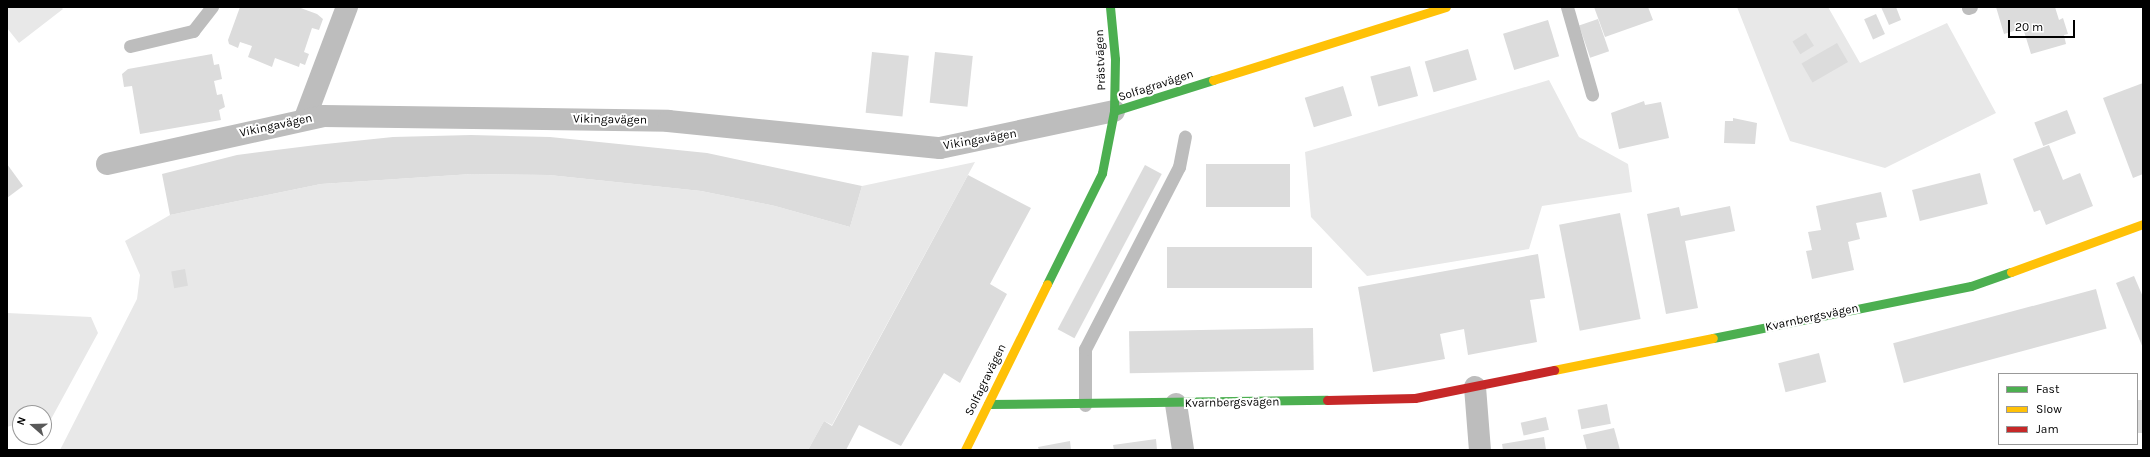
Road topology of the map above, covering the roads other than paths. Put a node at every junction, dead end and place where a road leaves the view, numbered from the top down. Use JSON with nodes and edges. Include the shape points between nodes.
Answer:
{"nodes":[{"id":1,"x":212,"y":7,"type":"edge"},
{"id":2,"x":347,"y":7,"type":"edge"},
{"id":3,"x":1110,"y":7,"type":"edge"},
{"id":4,"x":1446,"y":7,"type":"edge"},
{"id":5,"x":1568,"y":7,"type":"edge"},
{"id":6,"x":130,"y":46,"type":"dead end"},
{"id":7,"x":1592,"y":94,"type":"dead end"},
{"id":8,"x":1114,"y":111,"type":"junction"},
{"id":9,"x":305,"y":118,"type":"junction"},
{"id":10,"x":1185,"y":137,"type":"dead end"},
{"id":11,"x":107,"y":164,"type":"dead end"},
{"id":12,"x":2143,"y":224,"type":"edge"},
{"id":13,"x":1475,"y":387,"type":"junction"},
{"id":14,"x":988,"y":404,"type":"junction"},
{"id":15,"x":1176,"y":404,"type":"junction"},
{"id":16,"x":1085,"y":405,"type":"junction"},
{"id":17,"x":965,"y":450,"type":"edge"},
{"id":18,"x":1183,"y":450,"type":"edge"},
{"id":19,"x":1480,"y":450,"type":"edge"}],
"edges":[{"from":1,"to":6,"type":"lane","via":[[193,31]]},
{"from":2,"to":9,"type":"street"},
{"from":3,"to":8,"type":"street","name":"Prästvägen","via":[[1115,59]]},
{"from":4,"to":8,"type":"street","name":"Solfagravägen"},
{"from":5,"to":7,"type":"lane"},
{"from":8,"to":9,"type":"street","name":"Vikingavägen","via":[[940,148],[668,121]]},
{"from":8,"to":14,"type":"street","name":"Solfagravägen","via":[[1102,174]]},
{"from":9,"to":11,"type":"street","name":"Vikingavägen"},
{"from":10,"to":16,"type":"lane","via":[[1179,167],[1085,349]]},
{"from":12,"to":13,"type":"street","name":"Kvarnbergsvägen","via":[[1971,286]]},
{"from":13,"to":15,"type":"street","name":"Kvarnbergsvägen","via":[[1415,398]]},
{"from":13,"to":19,"type":"street"},
{"from":14,"to":16,"type":"street","name":"Kvarnbergsvägen"},
{"from":14,"to":17,"type":"street","name":"Solfagravägen"},
{"from":15,"to":16,"type":"street","name":"Kvarnbergsvägen"},
{"from":15,"to":18,"type":"street"}]}
